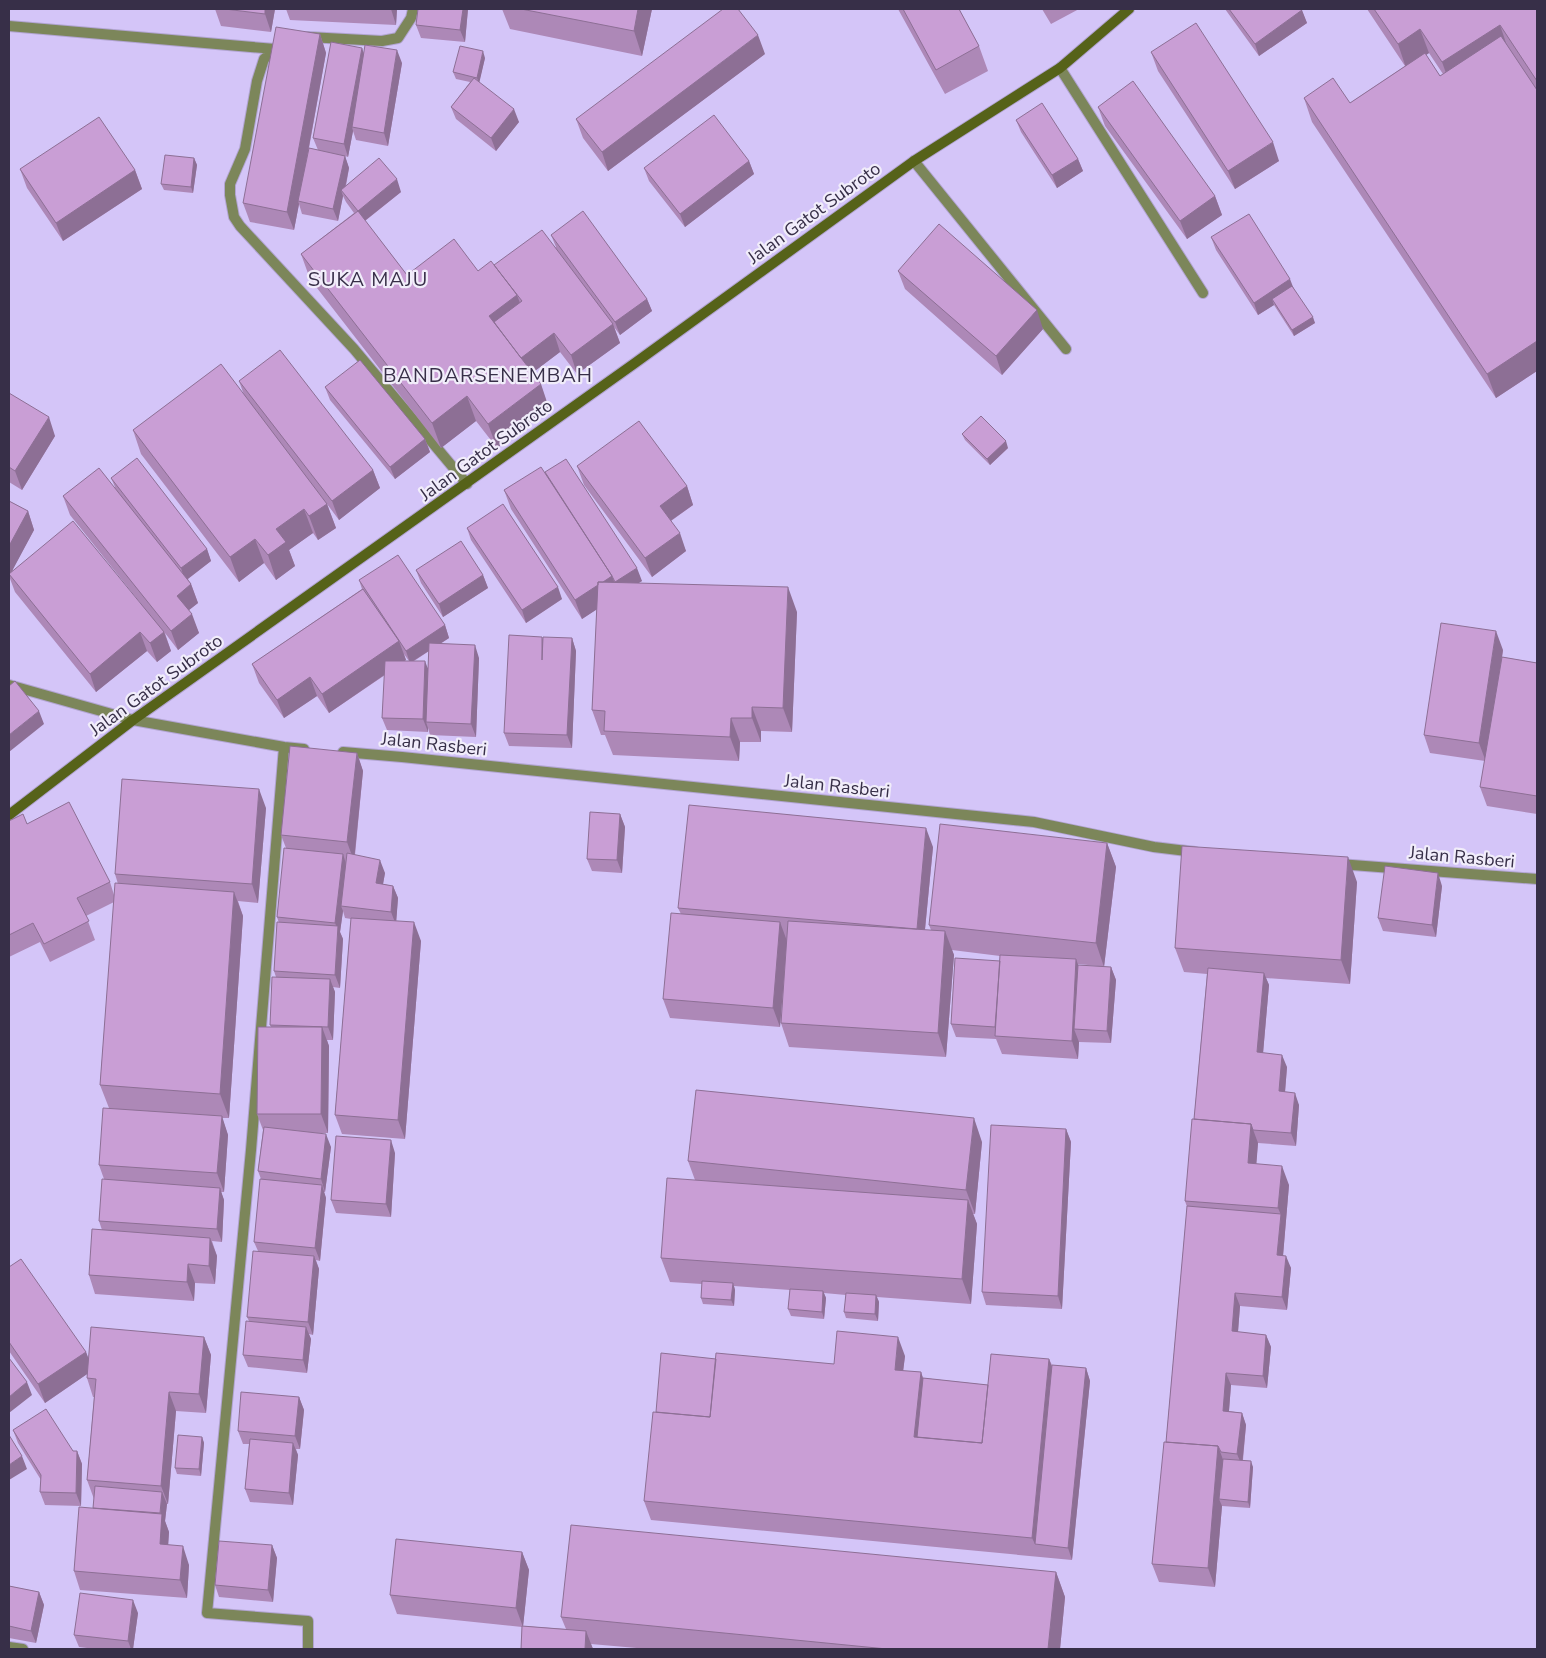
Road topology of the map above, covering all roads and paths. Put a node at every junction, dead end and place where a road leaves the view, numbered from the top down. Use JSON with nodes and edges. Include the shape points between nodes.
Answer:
{"nodes":[{"id":1,"x":413,"y":9,"type":"edge"},
{"id":2,"x":1129,"y":9,"type":"edge"},
{"id":3,"x":9,"y":26,"type":"edge"},
{"id":4,"x":275,"y":49,"type":"junction"},
{"id":5,"x":1060,"y":68,"type":"junction"},
{"id":6,"x":914,"y":161,"type":"junction"},
{"id":7,"x":1202,"y":293,"type":"dead end"},
{"id":8,"x":1066,"y":349,"type":"dead end"},
{"id":9,"x":467,"y":484,"type":"junction"},
{"id":10,"x":9,"y":685,"type":"edge"},
{"id":11,"x":133,"y":720,"type":"junction"},
{"id":12,"x":284,"y":747,"type":"junction"},
{"id":13,"x":313,"y":750,"type":"edge"},
{"id":14,"x":333,"y":751,"type":"edge"},
{"id":15,"x":9,"y":815,"type":"edge"},
{"id":16,"x":1205,"y":853,"type":"edge"},
{"id":17,"x":1332,"y":863,"type":"edge"},
{"id":18,"x":1537,"y":879,"type":"edge"},
{"id":19,"x":9,"y":1647,"type":"edge"},
{"id":20,"x":23,"y":1649,"type":"edge"},
{"id":21,"x":308,"y":1649,"type":"edge"}],
"edges":[{"from":1,"to":4,"type":"street","via":[[398,38],[382,41],[293,37]]},
{"from":2,"to":5,"type":"main road","name":"Jalan Gatot Subroto"},
{"from":3,"to":4,"type":"street"},
{"from":4,"to":9,"type":"street","via":[[264,59],[245,149],[230,184],[234,216],[354,349]]},
{"from":5,"to":6,"type":"main road","name":"Jalan Gatot Subroto"},
{"from":5,"to":7,"type":"street"},
{"from":6,"to":8,"type":"street"},
{"from":6,"to":9,"type":"main road","name":"Jalan Gatot Subroto"},
{"from":9,"to":11,"type":"main road","name":"Jalan Gatot Subroto"},
{"from":10,"to":11,"type":"street"},
{"from":11,"to":12,"type":"street"},
{"from":11,"to":15,"type":"main road","name":"Jalan Gatot Subroto"},
{"from":12,"to":13,"type":"street"},
{"from":12,"to":21,"type":"street","via":[[250,1160],[207,1612],[308,1621]]},
{"from":14,"to":16,"type":"street","name":"Jalan Rasberi","via":[[1034,822],[1154,847]]},
{"from":17,"to":18,"type":"street","name":"Jalan Rasberi"},
{"from":19,"to":20,"type":"street"}]}
